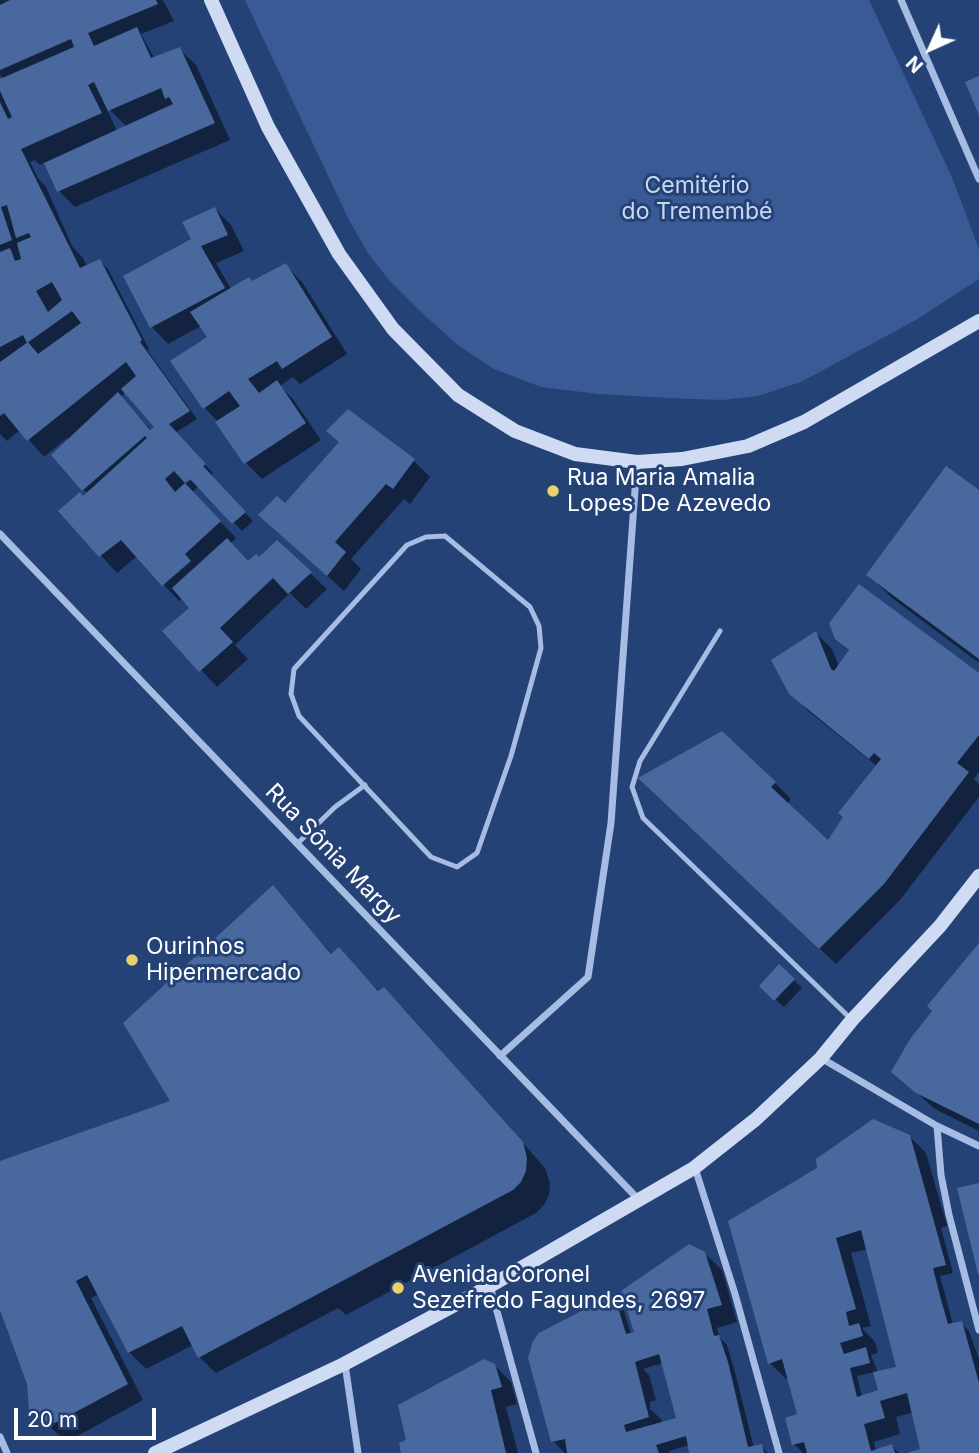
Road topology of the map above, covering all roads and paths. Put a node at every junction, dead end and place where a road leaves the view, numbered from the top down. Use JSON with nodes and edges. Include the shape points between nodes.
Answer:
{"nodes":[{"id":1,"x":211,"y":0,"type":"edge"},
{"id":2,"x":901,"y":0,"type":"edge"},
{"id":3,"x":979,"y":179,"type":"edge"},
{"id":4,"x":979,"y":321,"type":"edge"},
{"id":5,"x":637,"y":462,"type":"junction"},
{"id":6,"x":0,"y":534,"type":"edge"},
{"id":7,"x":720,"y":631,"type":"dead end"},
{"id":8,"x":365,"y":785,"type":"junction"},
{"id":9,"x":297,"y":844,"type":"junction"},
{"id":10,"x":979,"y":876,"type":"edge"},
{"id":11,"x":852,"y":1020,"type":"junction"},
{"id":12,"x":500,"y":1056,"type":"junction"},
{"id":13,"x":821,"y":1058,"type":"junction"},
{"id":14,"x":937,"y":1126,"type":"junction"},
{"id":15,"x":979,"y":1146,"type":"edge"},
{"id":16,"x":694,"y":1168,"type":"junction"},
{"id":17,"x":639,"y":1201,"type":"junction"},
{"id":18,"x":490,"y":1286,"type":"junction"},
{"id":19,"x":979,"y":1331,"type":"edge"},
{"id":20,"x":344,"y":1364,"type":"junction"},
{"id":21,"x":0,"y":1437,"type":"edge"},
{"id":22,"x":7,"y":1453,"type":"edge"},
{"id":23,"x":155,"y":1453,"type":"edge"},
{"id":24,"x":358,"y":1453,"type":"edge"},
{"id":25,"x":536,"y":1453,"type":"edge"},
{"id":26,"x":779,"y":1453,"type":"edge"}],
"edges":[{"from":1,"to":5,"type":"main road","via":[[268,127],[339,254],[393,329],[458,395],[515,431],[575,454]]},
{"from":2,"to":3,"type":"street"},
{"from":4,"to":5,"type":"main road","via":[[804,422],[748,446]]},
{"from":5,"to":12,"type":"street","via":[[611,823],[588,977]]},
{"from":6,"to":9,"type":"street","name":"Rua Sônia Margy"},
{"from":7,"to":11,"type":"lane","via":[[640,761],[632,787],[643,818]]},
{"from":8,"to":8,"type":"lane","via":[[431,857],[457,867],[477,853],[511,756],[541,648],[539,626],[530,607],[445,536],[407,545],[294,669],[291,694],[299,716]]},
{"from":8,"to":9,"type":"lane"},
{"from":9,"to":12,"type":"street","name":"Rua Sônia Margy"},
{"from":10,"to":11,"type":"main road","via":[[940,926]]},
{"from":11,"to":13,"type":"main road"},
{"from":12,"to":17,"type":"street","name":"Rua Sônia Margy"},
{"from":13,"to":14,"type":"street"},
{"from":13,"to":16,"type":"main road","via":[[756,1119]]},
{"from":14,"to":15,"type":"street"},
{"from":14,"to":19,"type":"street","via":[[949,1215]]},
{"from":16,"to":17,"type":"main road"},
{"from":16,"to":26,"type":"street"},
{"from":17,"to":18,"type":"main road"},
{"from":18,"to":20,"type":"main road"},
{"from":18,"to":25,"type":"street"},
{"from":20,"to":23,"type":"main road"},
{"from":20,"to":24,"type":"street"},
{"from":21,"to":22,"type":"street"}]}
